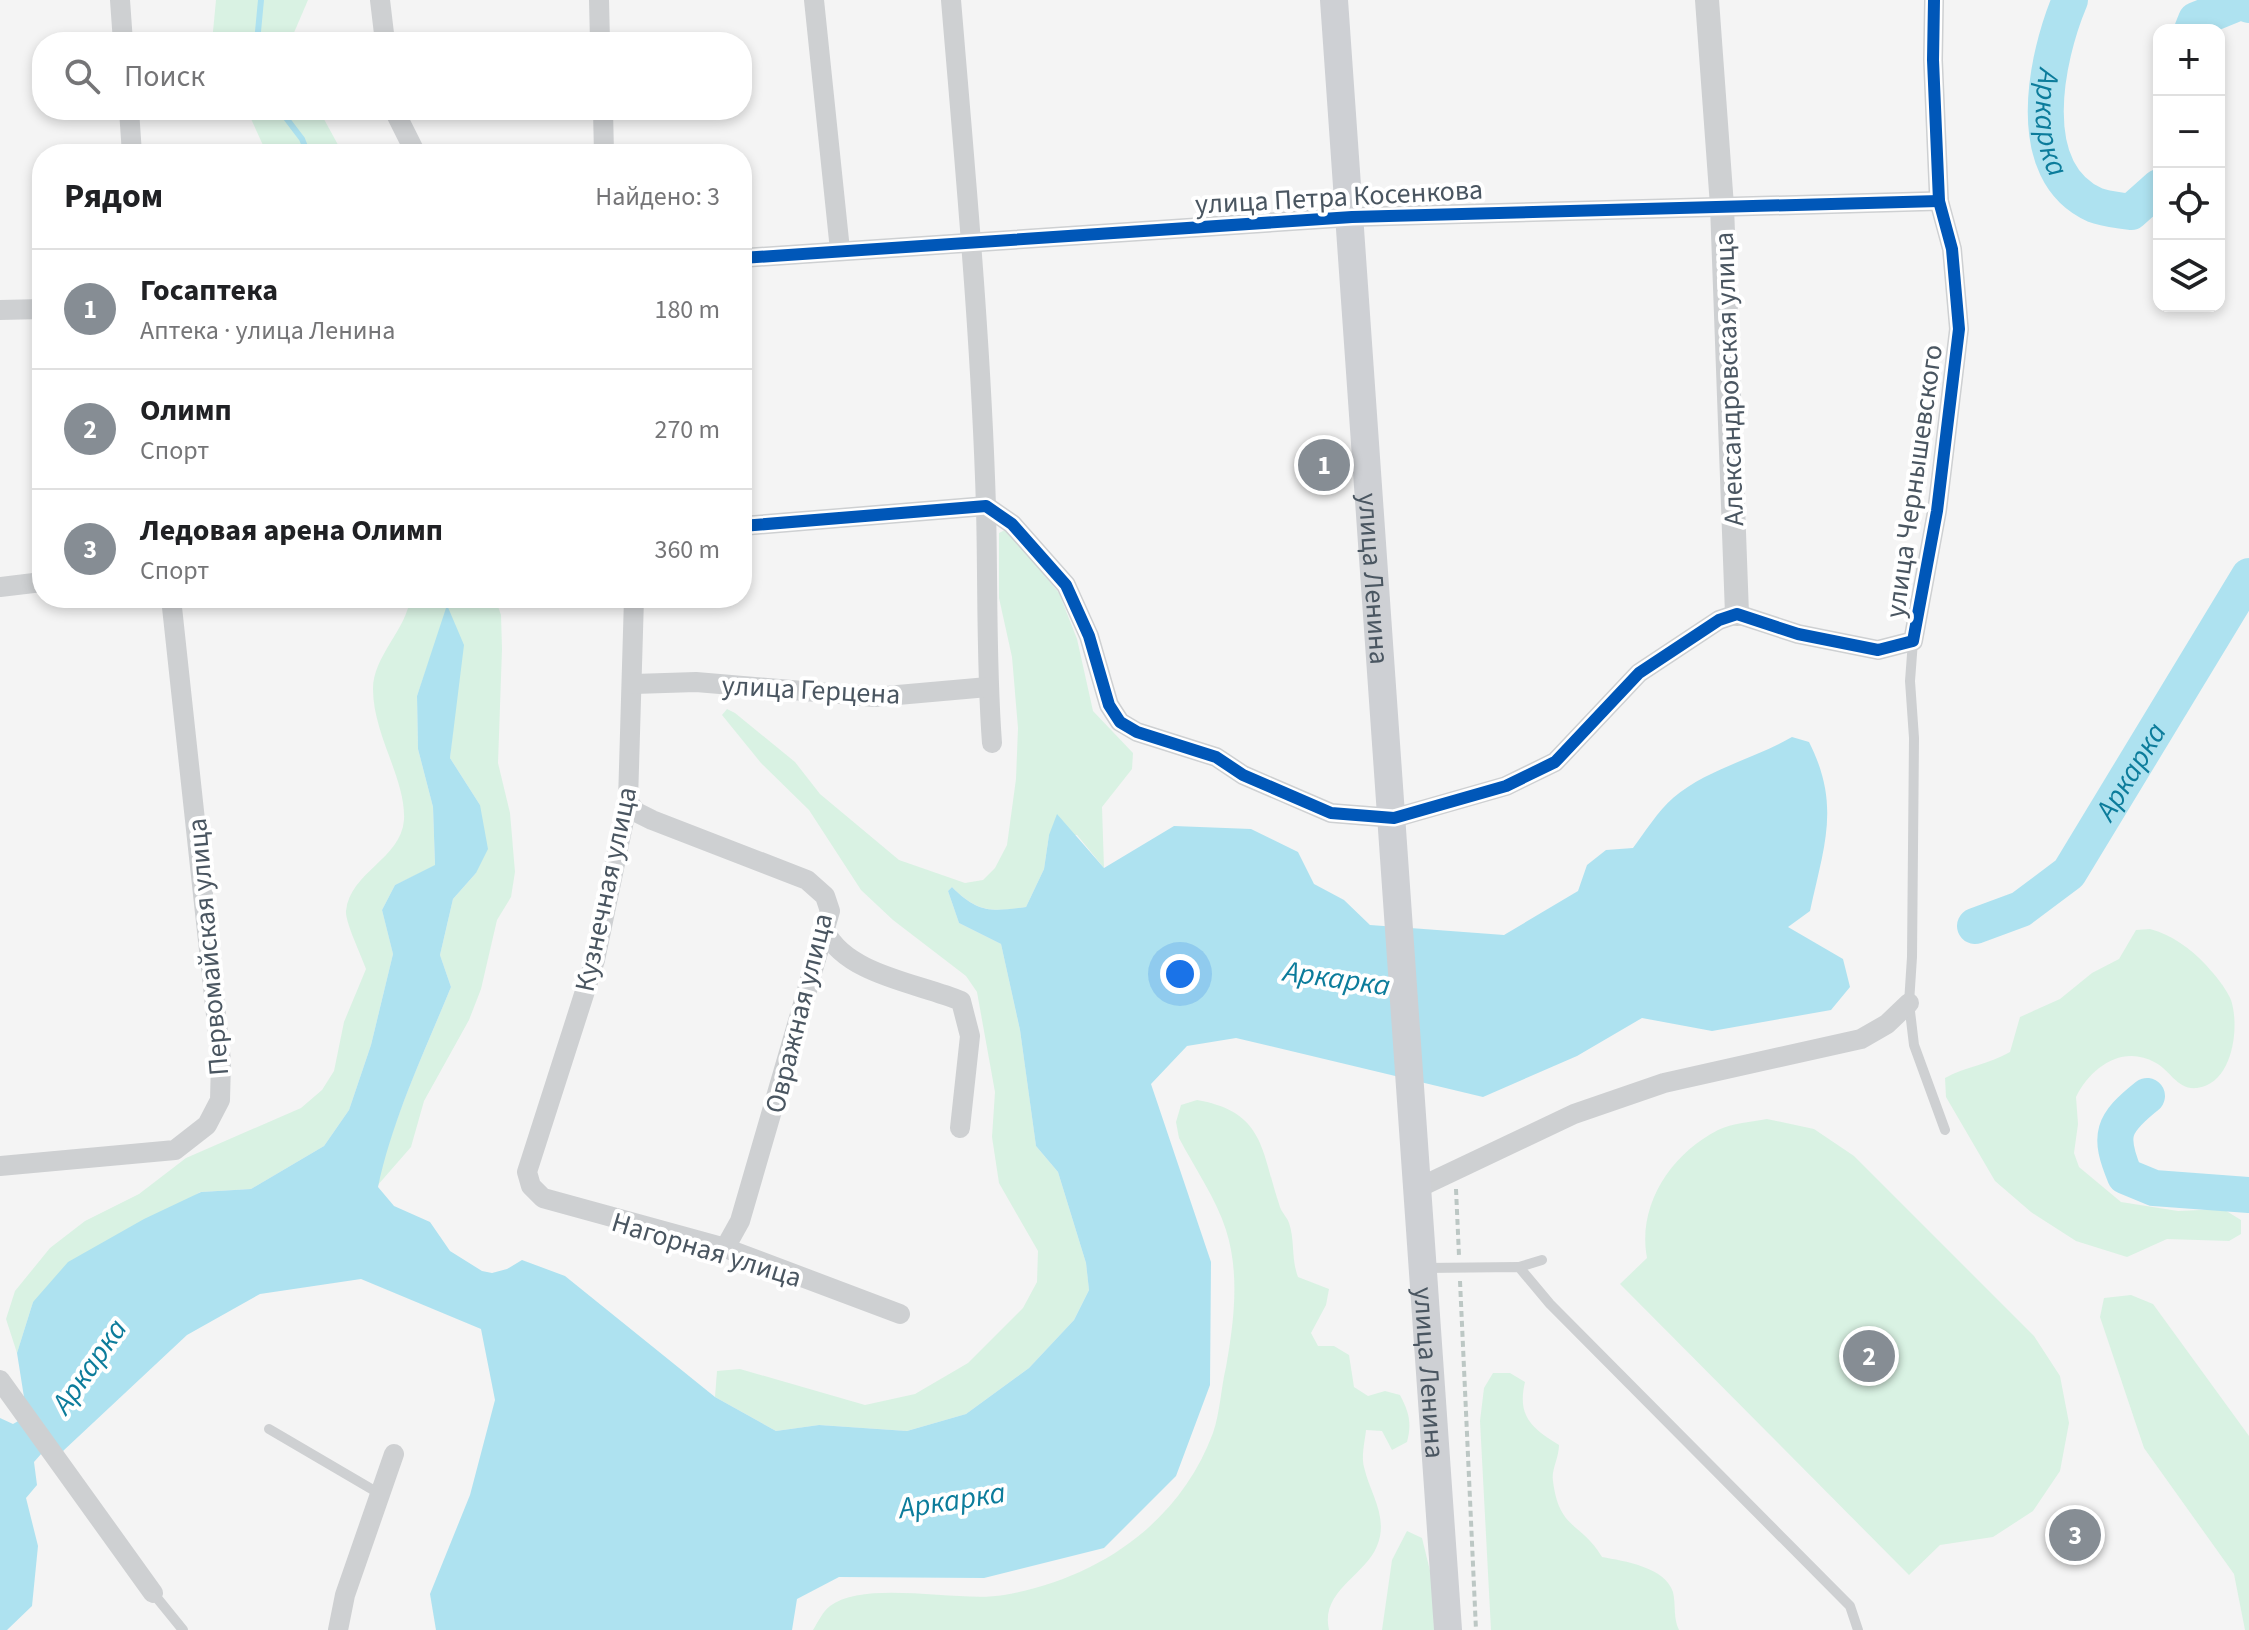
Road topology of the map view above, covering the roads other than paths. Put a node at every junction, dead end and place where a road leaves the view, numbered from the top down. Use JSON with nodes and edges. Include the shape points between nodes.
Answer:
{"nodes":[{"id":1,"x":120,"y":0,"type":"edge"},
{"id":2,"x":380,"y":0,"type":"edge"},
{"id":3,"x":599,"y":0,"type":"edge"},
{"id":4,"x":814,"y":0,"type":"edge"},
{"id":5,"x":951,"y":0,"type":"edge"},
{"id":6,"x":1334,"y":0,"type":"edge"},
{"id":7,"x":1707,"y":0,"type":"edge"},
{"id":8,"x":1934,"y":0,"type":"edge"},
{"id":9,"x":122,"y":32,"type":"edge"},
{"id":10,"x":384,"y":32,"type":"edge"},
{"id":11,"x":600,"y":32,"type":"edge"},
{"id":12,"x":130,"y":120,"type":"edge"},
{"id":13,"x":399,"y":120,"type":"edge"},
{"id":14,"x":603,"y":120,"type":"edge"},
{"id":15,"x":131,"y":144,"type":"edge"},
{"id":16,"x":411,"y":144,"type":"edge"},
{"id":17,"x":604,"y":144,"type":"edge"},
{"id":18,"x":1939,"y":201,"type":"junction"},
{"id":19,"x":1722,"y":206,"type":"junction"},
{"id":20,"x":1352,"y":217,"type":"junction"},
{"id":21,"x":971,"y":240,"type":"junction"},
{"id":22,"x":840,"y":250,"type":"junction"},
{"id":23,"x":752,"y":257,"type":"edge"},
{"id":24,"x":32,"y":309,"type":"edge"},
{"id":25,"x":0,"y":310,"type":"edge"},
{"id":26,"x":986,"y":506,"type":"junction"},
{"id":27,"x":752,"y":525,"type":"edge"},
{"id":28,"x":32,"y":583,"type":"edge"},
{"id":29,"x":0,"y":587,"type":"edge"},
{"id":30,"x":172,"y":608,"type":"edge"},
{"id":31,"x":634,"y":608,"type":"edge"},
{"id":32,"x":1737,"y":614,"type":"junction"},
{"id":33,"x":1913,"y":641,"type":"junction"},
{"id":34,"x":634,"y":684,"type":"junction"},
{"id":35,"x":988,"y":687,"type":"junction"},
{"id":36,"x":992,"y":743,"type":"dead end"},
{"id":37,"x":628,"y":801,"type":"junction"},
{"id":38,"x":1394,"y":818,"type":"junction"},
{"id":39,"x":825,"y":931,"type":"junction"},
{"id":40,"x":1909,"y":1003,"type":"junction"},
{"id":41,"x":960,"y":1128,"type":"dead end"},
{"id":42,"x":1945,"y":1130,"type":"dead end"},
{"id":43,"x":0,"y":1166,"type":"edge"},
{"id":44,"x":527,"y":1172,"type":"joint"},
{"id":45,"x":1418,"y":1188,"type":"junction"},
{"id":46,"x":725,"y":1248,"type":"junction"},
{"id":47,"x":1542,"y":1260,"type":"dead end"},
{"id":48,"x":1519,"y":1267,"type":"junction"},
{"id":49,"x":1424,"y":1268,"type":"junction"},
{"id":50,"x":900,"y":1314,"type":"dead end"},
{"id":51,"x":0,"y":1380,"type":"edge"},
{"id":52,"x":269,"y":1429,"type":"dead end"},
{"id":53,"x":394,"y":1454,"type":"dead end"},
{"id":54,"x":380,"y":1494,"type":"junction"},
{"id":55,"x":153,"y":1593,"type":"joint"},
{"id":56,"x":183,"y":1630,"type":"edge"},
{"id":57,"x":338,"y":1630,"type":"edge"},
{"id":58,"x":1448,"y":1630,"type":"edge"},
{"id":59,"x":1858,"y":1630,"type":"edge"}],
"edges":[{"from":1,"to":9,"type":"street"},
{"from":2,"to":10,"type":"street"},
{"from":3,"to":11,"type":"street"},
{"from":4,"to":22,"type":"street"},
{"from":5,"to":21,"type":"street"},
{"from":6,"to":20,"type":"main road","name":"улица Ленина"},
{"from":7,"to":19,"type":"street","name":"Александровская улица"},
{"from":8,"to":18,"type":"street","name":"улица Чернышевского"},
{"from":12,"to":15,"type":"street"},
{"from":13,"to":16,"type":"street"},
{"from":14,"to":17,"type":"street"},
{"from":18,"to":19,"type":"street","name":"улица Петра Косенкова"},
{"from":18,"to":33,"type":"street","name":"улица Чернышевского","via":[[1952,249],[1959,329],[1937,511]]},
{"from":19,"to":20,"type":"street","name":"улица Петра Косенкова"},
{"from":19,"to":32,"type":"street","name":"Александровская улица"},
{"from":20,"to":21,"type":"street","name":"улица Петра Косенкова"},
{"from":20,"to":38,"type":"main road","name":"улица Ленина"},
{"from":21,"to":22,"type":"street","name":"улица Петра Косенкова"},
{"from":21,"to":26,"type":"street"},
{"from":22,"to":23,"type":"street","name":"улица Петра Косенкова"},
{"from":24,"to":25,"type":"street"},
{"from":26,"to":27,"type":"street"},
{"from":26,"to":35,"type":"street"},
{"from":26,"to":38,"type":"street","via":[[1012,524],[1066,585],[1120,722],[1216,757],[1243,775],[1331,813]]},
{"from":28,"to":29,"type":"street"},
{"from":30,"to":43,"type":"street","name":"Первомайская улица","via":[[221,1061],[220,1100],[207,1125],[175,1150]]},
{"from":31,"to":34,"type":"street","name":"Кузнечная улица"},
{"from":32,"to":33,"type":"street","name":"улица Чернышевского","via":[[1798,634],[1878,650]]},
{"from":32,"to":38,"type":"street","via":[[1719,620],[1639,673],[1555,762],[1506,786]]},
{"from":33,"to":40,"type":"lane"},
{"from":34,"to":35,"type":"street","name":"улица Герцена","via":[[696,682],[875,697]]},
{"from":34,"to":37,"type":"street","name":"Кузнечная улица"},
{"from":35,"to":36,"type":"street"},
{"from":37,"to":39,"type":"street","name":"Овражная улица","via":[[652,820],[807,880],[825,896],[830,911]]},
{"from":37,"to":44,"type":"street","name":"Кузнечная улица","via":[[595,960]]},
{"from":38,"to":45,"type":"main road","name":"улица Ленина"},
{"from":39,"to":41,"type":"street","via":[[848,959],[961,1001],[970,1036]]},
{"from":39,"to":46,"type":"street","name":"Овражная улица","via":[[740,1221]]},
{"from":40,"to":42,"type":"lane","via":[[1914,1045]]},
{"from":40,"to":45,"type":"street","via":[[1861,1039],[1664,1083],[1574,1114]]},
{"from":44,"to":46,"type":"street","name":"Нагорная улица","via":[[543,1198]]},
{"from":45,"to":49,"type":"main road","name":"улица Ленина"},
{"from":46,"to":50,"type":"street","name":"Нагорная улица"},
{"from":47,"to":48,"type":"lane"},
{"from":48,"to":49,"type":"lane"},
{"from":48,"to":59,"type":"lane","via":[[1850,1606]]},
{"from":49,"to":58,"type":"main road","name":"улица Ленина"},
{"from":51,"to":55,"type":"street"},
{"from":52,"to":54,"type":"lane"},
{"from":53,"to":54,"type":"street"},
{"from":54,"to":57,"type":"street"},
{"from":55,"to":56,"type":"lane"}]}
